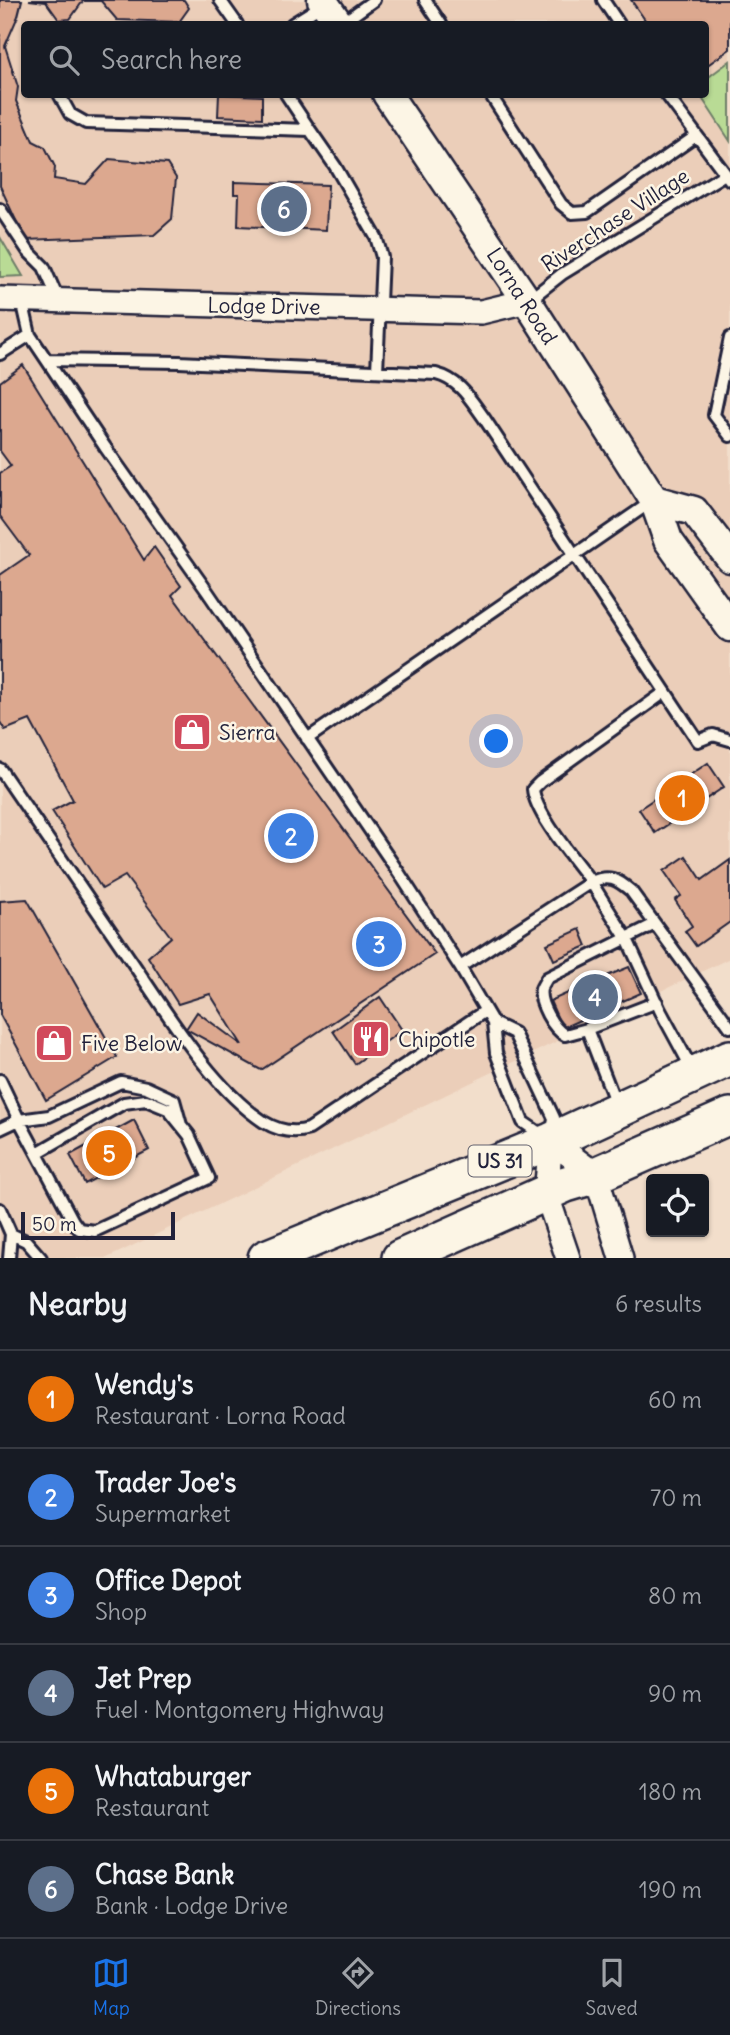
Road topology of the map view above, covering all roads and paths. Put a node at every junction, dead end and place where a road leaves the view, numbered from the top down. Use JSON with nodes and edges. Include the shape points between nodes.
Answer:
{"nodes":[{"id":1,"x":220,"y":0,"type":"edge"},
{"id":2,"x":374,"y":0,"type":"edge"},
{"id":3,"x":425,"y":0,"type":"edge"},
{"id":4,"x":603,"y":0,"type":"edge"},
{"id":5,"x":332,"y":13,"type":"edge"},
{"id":6,"x":235,"y":21,"type":"edge"},
{"id":7,"x":303,"y":21,"type":"edge"},
{"id":8,"x":439,"y":21,"type":"edge"},
{"id":9,"x":617,"y":21,"type":"edge"},
{"id":10,"x":61,"y":98,"type":"edge"},
{"id":11,"x":289,"y":98,"type":"edge"},
{"id":12,"x":390,"y":98,"type":"edge"},
{"id":13,"x":493,"y":98,"type":"edge"},
{"id":14,"x":670,"y":98,"type":"edge"},
{"id":15,"x":310,"y":130,"type":"junction"},
{"id":16,"x":696,"y":136,"type":"junction"},
{"id":17,"x":728,"y":177,"type":"edge"},
{"id":18,"x":0,"y":209,"type":"edge"},
{"id":19,"x":11,"y":300,"type":"edge"},
{"id":20,"x":59,"y":301,"type":"junction"},
{"id":21,"x":527,"y":301,"type":"junction"},
{"id":22,"x":380,"y":309,"type":"junction"},
{"id":23,"x":30,"y":335,"type":"junction"},
{"id":24,"x":730,"y":338,"type":"edge"},
{"id":25,"x":0,"y":354,"type":"edge"},
{"id":26,"x":47,"y":360,"type":"junction"},
{"id":27,"x":377,"y":371,"type":"junction"},
{"id":28,"x":730,"y":436,"type":"edge"},
{"id":29,"x":654,"y":500,"type":"junction"},
{"id":30,"x":575,"y":556,"type":"junction"},
{"id":31,"x":730,"y":558,"type":"edge"},
{"id":32,"x":730,"y":628,"type":"edge"},
{"id":33,"x":665,"y":692,"type":"junction"},
{"id":34,"x":307,"y":739,"type":"junction"},
{"id":35,"x":730,"y":740,"type":"edge"},
{"id":36,"x":0,"y":769,"type":"edge"},
{"id":37,"x":591,"y":882,"type":"junction"},
{"id":38,"x":655,"y":924,"type":"junction"},
{"id":39,"x":627,"y":939,"type":"junction"},
{"id":40,"x":460,"y":967,"type":"junction"},
{"id":41,"x":657,"y":1002,"type":"junction"},
{"id":42,"x":485,"y":1011,"type":"junction"},
{"id":43,"x":493,"y":1023,"type":"junction"},
{"id":44,"x":730,"y":1027,"type":"edge"},
{"id":45,"x":587,"y":1029,"type":"junction"},
{"id":46,"x":730,"y":1058,"type":"edge"},
{"id":47,"x":695,"y":1074,"type":"junction"},
{"id":48,"x":0,"y":1080,"type":"edge"},
{"id":49,"x":618,"y":1110,"type":"junction"},
{"id":50,"x":730,"y":1116,"type":"edge"},
{"id":51,"x":19,"y":1120,"type":"junction"},
{"id":52,"x":181,"y":1125,"type":"junction"},
{"id":53,"x":0,"y":1129,"type":"edge"},
{"id":54,"x":551,"y":1141,"type":"junction"},
{"id":55,"x":37,"y":1153,"type":"junction"},
{"id":56,"x":596,"y":1175,"type":"junction"},
{"id":57,"x":546,"y":1193,"type":"junction"},
{"id":58,"x":0,"y":1209,"type":"edge"},
{"id":59,"x":11,"y":1234,"type":"junction"},
{"id":60,"x":9,"y":1258,"type":"edge"},
{"id":61,"x":41,"y":1258,"type":"edge"},
{"id":62,"x":266,"y":1258,"type":"edge"},
{"id":63,"x":400,"y":1258,"type":"edge"},
{"id":64,"x":568,"y":1258,"type":"edge"},
{"id":65,"x":621,"y":1258,"type":"edge"}],
"edges":[{"from":1,"to":6,"type":"lane"},
{"from":2,"to":5,"type":"lane"},
{"from":3,"to":8,"type":"lane"},
{"from":4,"to":9,"type":"lane"},
{"from":5,"to":7,"type":"lane"},
{"from":10,"to":15,"type":"lane","via":[[70,114],[86,123]]},
{"from":11,"to":15,"type":"lane"},
{"from":12,"to":21,"type":"street","name":"Lorna Road"},
{"from":13,"to":16,"type":"lane","via":[[561,204],[572,213],[587,212]]},
{"from":14,"to":16,"type":"lane","name":"Riverchase Village"},
{"from":15,"to":22,"type":"lane","via":[[376,237],[382,257]]},
{"from":16,"to":17,"type":"lane","name":"Riverchase Village"},
{"from":17,"to":21,"type":"lane","name":"Riverchase Village","via":[[562,274]]},
{"from":18,"to":20,"type":"lane","via":[[44,267]]},
{"from":19,"to":20,"type":"street","name":"Lodge Drive"},
{"from":19,"to":23,"type":"lane"},
{"from":20,"to":22,"type":"street","name":"Lodge Drive"},
{"from":21,"to":22,"type":"street","name":"Lodge Drive","via":[[481,312]]},
{"from":21,"to":29,"type":"street","name":"Lorna Road"},
{"from":22,"to":27,"type":"lane"},
{"from":23,"to":25,"type":"lane"},
{"from":23,"to":26,"type":"lane"},
{"from":24,"to":28,"type":"lane","via":[[714,415]]},
{"from":26,"to":27,"type":"lane"},
{"from":26,"to":34,"type":"lane"},
{"from":27,"to":30,"type":"lane","via":[[436,374],[459,384]]},
{"from":29,"to":30,"type":"lane"},
{"from":29,"to":31,"type":"street","via":[[694,512]]},
{"from":29,"to":32,"type":"street","name":"Lorna Road","via":[[668,540]]},
{"from":30,"to":33,"type":"lane"},
{"from":30,"to":34,"type":"lane"},
{"from":33,"to":35,"type":"lane","via":[[698,741],[713,735]]},
{"from":33,"to":37,"type":"lane","via":[[533,789],[553,830]]},
{"from":34,"to":40,"type":"lane"},
{"from":36,"to":42,"type":"lane","via":[[188,1045],[229,1091],[280,1130],[297,1133],[309,1129]]},
{"from":37,"to":38,"type":"lane","via":[[602,877],[619,881]]},
{"from":37,"to":39,"type":"lane"},
{"from":37,"to":40,"type":"lane"},
{"from":38,"to":39,"type":"lane"},
{"from":38,"to":44,"type":"lane"},
{"from":39,"to":41,"type":"lane"},
{"from":39,"to":45,"type":"lane","via":[[561,970],[541,987],[558,1032],[565,1035]]},
{"from":40,"to":42,"type":"lane"},
{"from":41,"to":45,"type":"lane"},
{"from":41,"to":47,"type":"lane"},
{"from":42,"to":43,"type":"lane"},
{"from":43,"to":54,"type":"lane","via":[[496,1053],[523,1122]]},
{"from":43,"to":54,"type":"lane","via":[[514,1033],[554,1118]]},
{"from":45,"to":49,"type":"lane"},
{"from":46,"to":47,"type":"main road","number":"US 31"},
{"from":47,"to":49,"type":"main road","number":"US 31"},
{"from":48,"to":51,"type":"lane"},
{"from":49,"to":54,"type":"main road","number":"US 31"},
{"from":50,"to":56,"type":"main road","number":"US 31"},
{"from":51,"to":52,"type":"lane","via":[[49,1116],[121,1082],[174,1100]]},
{"from":51,"to":53,"type":"lane"},
{"from":51,"to":55,"type":"lane"},
{"from":52,"to":55,"type":"lane","via":[[168,1109],[146,1100],[124,1103]]},
{"from":52,"to":55,"type":"lane","via":[[209,1178],[95,1231],[79,1229],[73,1221]]},
{"from":54,"to":56,"type":"street"},
{"from":54,"to":57,"type":"street"},
{"from":54,"to":62,"type":"main road","number":"US 31"},
{"from":56,"to":57,"type":"main road","number":"US 31"},
{"from":56,"to":65,"type":"street"},
{"from":57,"to":63,"type":"main road","number":"US 31"},
{"from":57,"to":64,"type":"street"},
{"from":58,"to":59,"type":"lane"},
{"from":59,"to":60,"type":"lane"},
{"from":59,"to":61,"type":"lane","via":[[26,1241]]}]}
